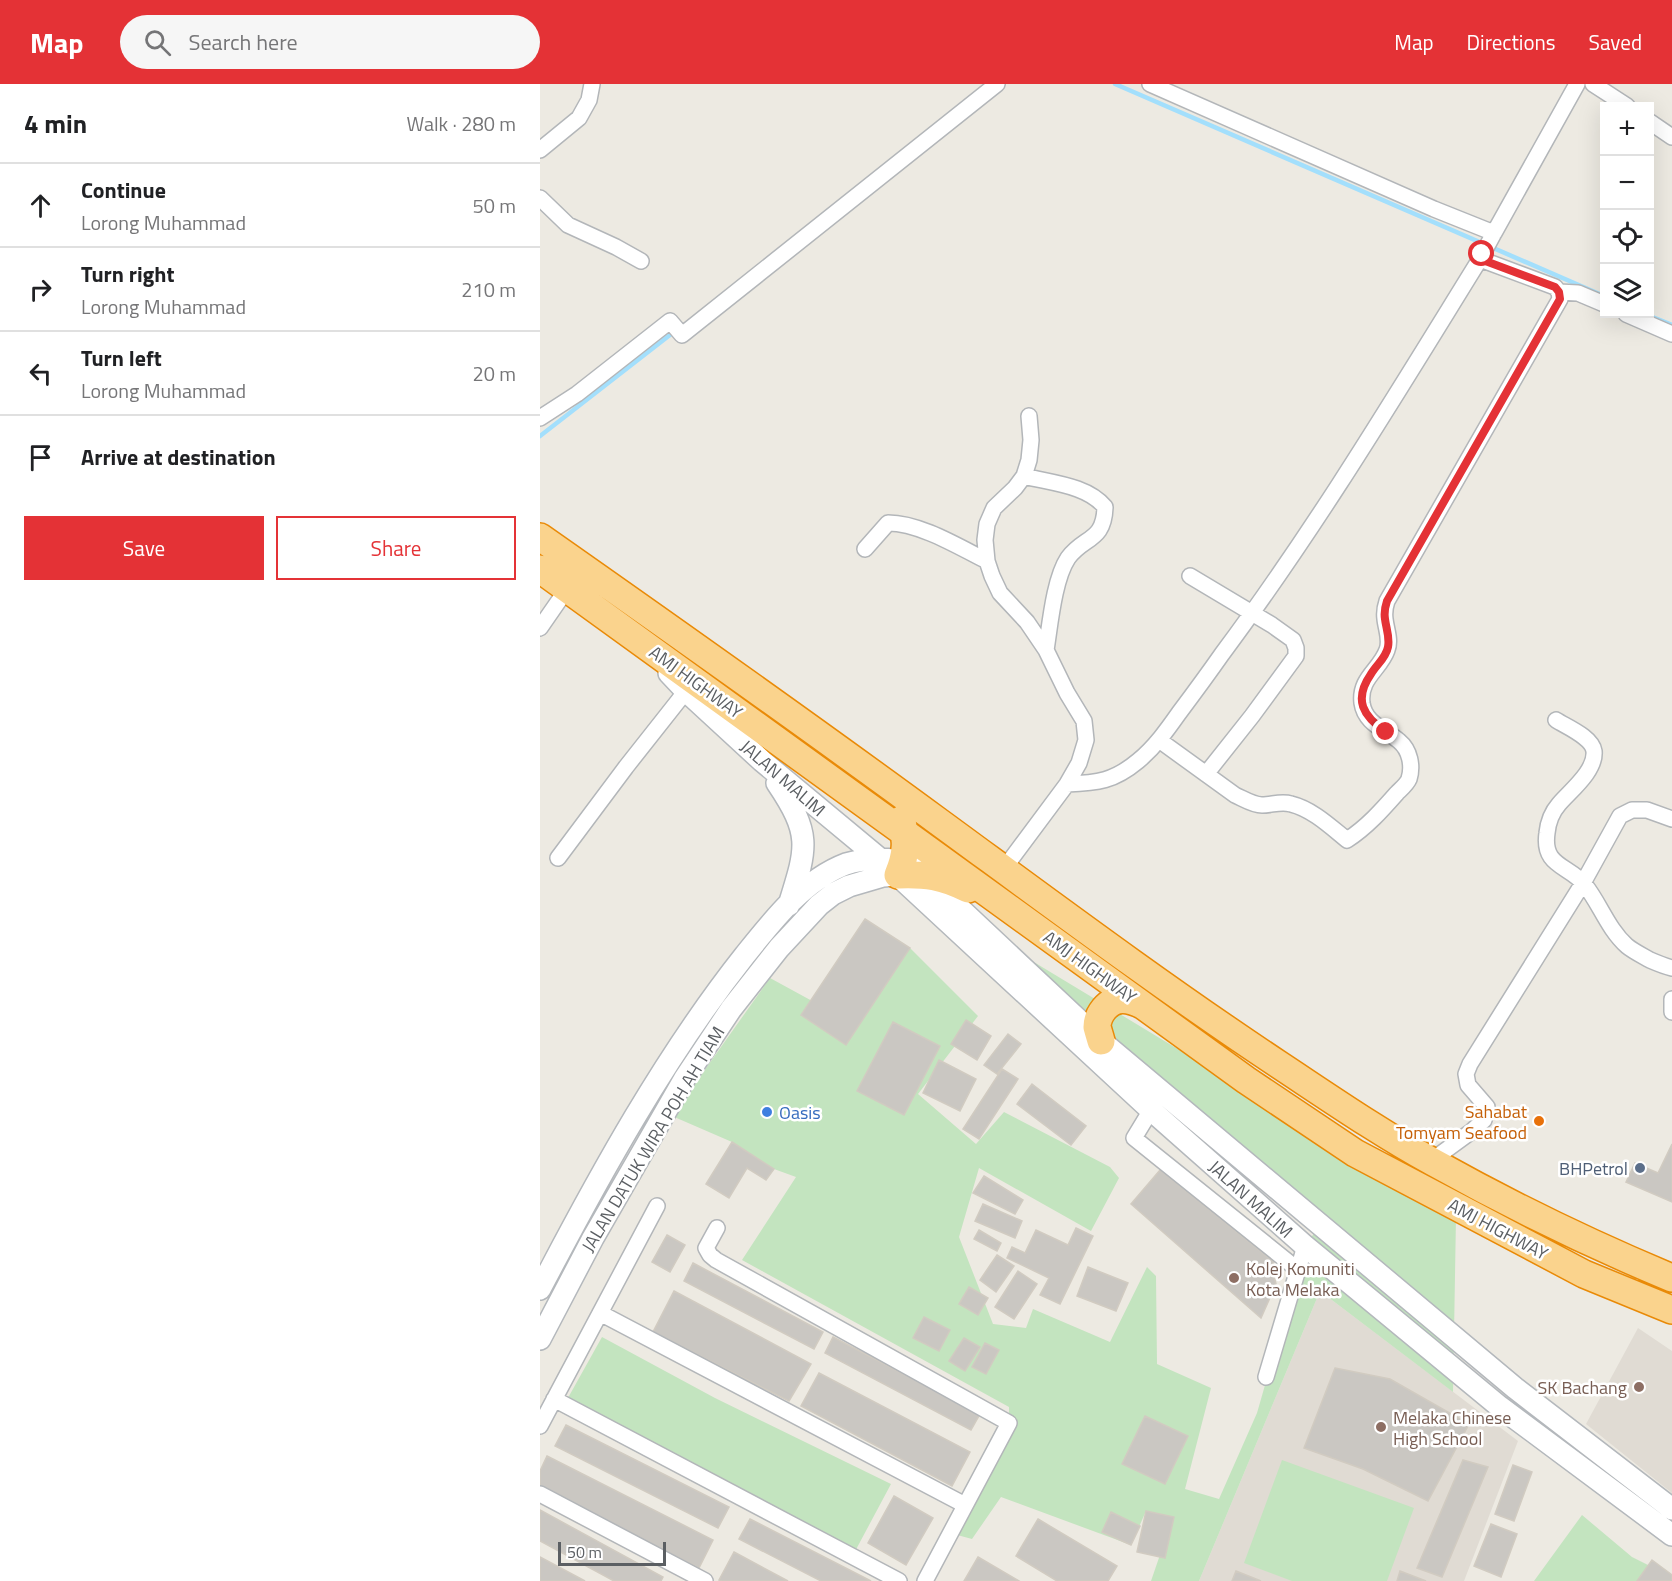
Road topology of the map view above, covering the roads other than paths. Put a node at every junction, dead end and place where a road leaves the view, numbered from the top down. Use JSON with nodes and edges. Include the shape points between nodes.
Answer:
{"nodes":[{"id":1,"x":592,"y":84,"type":"edge"},
{"id":2,"x":997,"y":84,"type":"edge"},
{"id":3,"x":1150,"y":84,"type":"edge"},
{"id":4,"x":1577,"y":84,"type":"edge"},
{"id":5,"x":1593,"y":84,"type":"edge"},
{"id":6,"x":1620,"y":102,"type":"edge"},
{"id":7,"x":1654,"y":125,"type":"edge"},
{"id":8,"x":1672,"y":137,"type":"edge"},
{"id":9,"x":540,"y":150,"type":"edge"},
{"id":10,"x":540,"y":198,"type":"edge"},
{"id":11,"x":1492,"y":237,"type":"junction"},
{"id":12,"x":1481,"y":257,"type":"junction"},
{"id":13,"x":640,"y":261,"type":"dead end"},
{"id":14,"x":1559,"y":292,"type":"junction"},
{"id":15,"x":1600,"y":302,"type":"edge"},
{"id":16,"x":1635,"y":318,"type":"edge"},
{"id":17,"x":1672,"y":334,"type":"edge"},
{"id":18,"x":1029,"y":416,"type":"dead end"},
{"id":19,"x":540,"y":418,"type":"edge"},
{"id":20,"x":1024,"y":476,"type":"junction"},
{"id":21,"x":540,"y":537,"type":"edge"},
{"id":22,"x":865,"y":549,"type":"dead end"},
{"id":23,"x":987,"y":561,"type":"junction"},
{"id":24,"x":540,"y":569,"type":"edge"},
{"id":25,"x":1190,"y":576,"type":"dead end"},
{"id":26,"x":567,"y":589,"type":"junction"},
{"id":27,"x":1253,"y":613,"type":"junction"},
{"id":28,"x":540,"y":628,"type":"edge"},
{"id":29,"x":640,"y":642,"type":"junction"},
{"id":30,"x":1047,"y":650,"type":"junction"},
{"id":31,"x":686,"y":691,"type":"junction"},
{"id":32,"x":1556,"y":720,"type":"dead end"},
{"id":33,"x":1159,"y":740,"type":"junction"},
{"id":34,"x":762,"y":761,"type":"junction"},
{"id":35,"x":870,"y":771,"type":"junction"},
{"id":36,"x":1206,"y":774,"type":"junction"},
{"id":37,"x":1067,"y":784,"type":"junction"},
{"id":38,"x":1672,"y":819,"type":"edge"},
{"id":39,"x":906,"y":833,"type":"junction"},
{"id":40,"x":558,"y":858,"type":"dead end"},
{"id":41,"x":901,"y":868,"type":"junction"},
{"id":42,"x":1003,"y":870,"type":"junction"},
{"id":43,"x":1583,"y":883,"type":"junction"},
{"id":44,"x":789,"y":905,"type":"junction"},
{"id":45,"x":1047,"y":936,"type":"junction"},
{"id":46,"x":1672,"y":968,"type":"edge"},
{"id":47,"x":1672,"y":999,"type":"edge"},
{"id":48,"x":1143,"y":1005,"type":"junction"},
{"id":49,"x":1672,"y":1012,"type":"edge"},
{"id":50,"x":1101,"y":1041,"type":"junction"},
{"id":51,"x":1151,"y":1110,"type":"junction"},
{"id":52,"x":1431,"y":1161,"type":"junction"},
{"id":53,"x":657,"y":1206,"type":"dead end"},
{"id":54,"x":717,"y":1228,"type":"dead end"},
{"id":55,"x":1305,"y":1246,"type":"junction"},
{"id":56,"x":1297,"y":1269,"type":"junction"},
{"id":57,"x":1672,"y":1278,"type":"edge"},
{"id":58,"x":540,"y":1288,"type":"edge"},
{"id":59,"x":1672,"y":1310,"type":"edge"},
{"id":60,"x":600,"y":1313,"type":"junction"},
{"id":61,"x":540,"y":1339,"type":"edge"},
{"id":62,"x":1266,"y":1377,"type":"dead end"},
{"id":63,"x":554,"y":1399,"type":"junction"},
{"id":64,"x":540,"y":1426,"type":"edge"},
{"id":65,"x":540,"y":1494,"type":"edge"},
{"id":66,"x":965,"y":1505,"type":"junction"},
{"id":67,"x":1672,"y":1509,"type":"edge"},
{"id":68,"x":1672,"y":1535,"type":"edge"},
{"id":69,"x":705,"y":1581,"type":"edge"},
{"id":70,"x":899,"y":1581,"type":"edge"},
{"id":71,"x":925,"y":1581,"type":"edge"}],
"edges":[{"from":1,"to":9,"type":"street","via":[[579,118]]},
{"from":2,"to":19,"type":"street","via":[[682,334],[670,321]]},
{"from":3,"to":11,"type":"street"},
{"from":4,"to":11,"type":"street"},
{"from":5,"to":6,"type":"street"},
{"from":7,"to":8,"type":"street"},
{"from":10,"to":13,"type":"street","via":[[568,225]]},
{"from":11,"to":12,"type":"street"},
{"from":12,"to":14,"type":"street"},
{"from":12,"to":27,"type":"street"},
{"from":14,"to":15,"type":"street","via":[[1578,293]]},
{"from":14,"to":36,"type":"street","via":[[1560,299],[1387,601],[1388,648],[1370,674],[1362,700],[1364,712],[1372,722],[1401,742],[1407,751],[1409,781],[1364,828],[1347,840],[1301,807],[1247,801]]},
{"from":16,"to":17,"type":"street"},
{"from":18,"to":20,"type":"street","via":[[1031,440]]},
{"from":20,"to":23,"type":"street","via":[[994,508],[987,524]]},
{"from":20,"to":30,"type":"street","via":[[1084,492],[1098,498],[1105,507],[1100,531],[1069,558],[1062,572]]},
{"from":21,"to":35,"type":"highway","name":"AMJ HIGHWAY"},
{"from":22,"to":23,"type":"street","via":[[888,523],[899,523]]},
{"from":23,"to":30,"type":"street","via":[[1000,592]]},
{"from":24,"to":26,"type":"highway","name":"AMJ HIGHWAY"},
{"from":25,"to":27,"type":"street"},
{"from":26,"to":28,"type":"street"},
{"from":26,"to":29,"type":"highway","name":"AMJ HIGHWAY"},
{"from":27,"to":33,"type":"street"},
{"from":27,"to":36,"type":"street","via":[[1293,640],[1296,656]]},
{"from":29,"to":31,"type":"main road","name":"JALAN MALIM"},
{"from":29,"to":39,"type":"highway","name":"AMJ HIGHWAY"},
{"from":30,"to":37,"type":"street","via":[[1084,722],[1086,740]]},
{"from":31,"to":34,"type":"main road","name":"JALAN MALIM"},
{"from":31,"to":40,"type":"street"},
{"from":32,"to":43,"type":"street","via":[[1589,740],[1594,751],[1580,783],[1558,804],[1546,834],[1546,849],[1553,861]]},
{"from":33,"to":36,"type":"street"},
{"from":33,"to":37,"type":"street","via":[[1140,760],[1106,781]]},
{"from":34,"to":41,"type":"main road","name":"JALAN MALIM"},
{"from":34,"to":44,"type":"main road","via":[[791,805],[804,840]]},
{"from":35,"to":39,"type":"highway","via":[[892,799]]},
{"from":35,"to":42,"type":"highway","name":"AMJ HIGHWAY"},
{"from":37,"to":42,"type":"street"},
{"from":38,"to":43,"type":"street","via":[[1647,810],[1632,810],[1620,816]]},
{"from":39,"to":41,"type":"highway"},
{"from":39,"to":45,"type":"highway","name":"AMJ HIGHWAY"},
{"from":41,"to":44,"type":"main road","name":"JALAN DATUK WIRA POH AH TIAM","via":[[864,860],[847,864],[818,879]]},
{"from":41,"to":45,"type":"highway","via":[[956,883]]},
{"from":41,"to":50,"type":"main road","name":"JALAN MALIM"},
{"from":41,"to":51,"type":"main road","name":"JALAN MALIM"},
{"from":41,"to":61,"type":"main road","name":"JALAN DATUK WIRA POH AH TIAM","via":[[849,886],[819,905],[731,1009],[679,1088]]},
{"from":42,"to":52,"type":"highway","name":"AMJ HIGHWAY","via":[[1222,1027]]},
{"from":43,"to":46,"type":"street","via":[[1627,946]]},
{"from":43,"to":52,"type":"street","via":[[1470,1064],[1466,1074],[1468,1085],[1487,1107],[1484,1120]]},
{"from":44,"to":58,"type":"main road","name":"JALAN DATUK WIRA POH AH TIAM","via":[[713,996],[665,1067]]},
{"from":45,"to":48,"type":"highway","name":"AMJ HIGHWAY"},
{"from":47,"to":49,"type":"street"},
{"from":48,"to":50,"type":"highway","via":[[1132,999],[1109,1003],[1097,1026]]},
{"from":48,"to":59,"type":"highway","name":"AMJ HIGHWAY","via":[[1355,1153],[1584,1274]]},
{"from":50,"to":67,"type":"main road","name":"JALAN MALIM","via":[[1515,1388]]},
{"from":51,"to":55,"type":"main road","name":"JALAN MALIM"},
{"from":51,"to":56,"type":"street","via":[[1134,1138]]},
{"from":52,"to":57,"type":"highway","name":"AMJ HIGHWAY","via":[[1586,1240]]},
{"from":53,"to":60,"type":"street"},
{"from":54,"to":66,"type":"street","via":[[706,1248],[716,1260],[1009,1423]]},
{"from":55,"to":56,"type":"street"},
{"from":55,"to":68,"type":"main road","name":"JALAN MALIM","via":[[1500,1407]]},
{"from":56,"to":62,"type":"street"},
{"from":60,"to":63,"type":"street"},
{"from":60,"to":66,"type":"street"},
{"from":63,"to":64,"type":"street"},
{"from":63,"to":70,"type":"street"},
{"from":65,"to":69,"type":"street"},
{"from":66,"to":71,"type":"street"}]}
